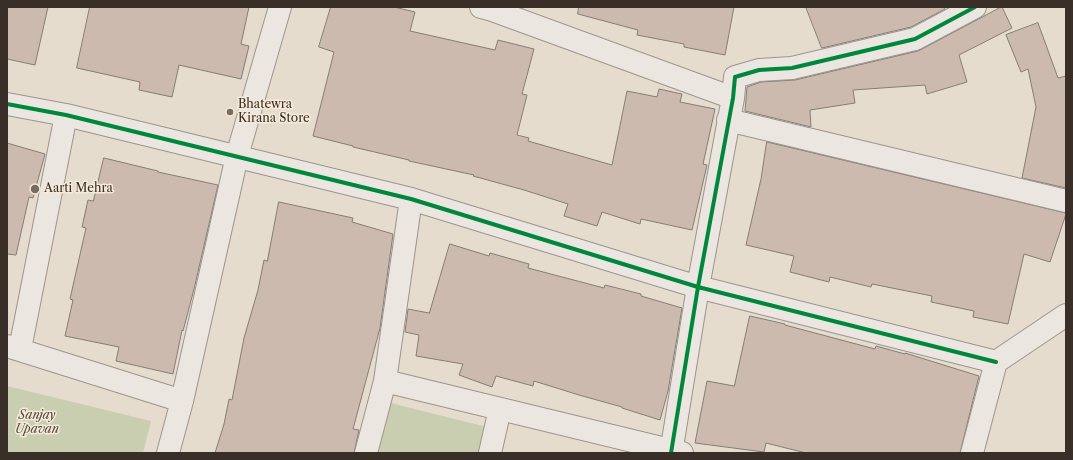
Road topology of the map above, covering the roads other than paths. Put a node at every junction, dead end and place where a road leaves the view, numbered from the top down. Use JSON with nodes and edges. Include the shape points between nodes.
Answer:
{"nodes":[{"id":1,"x":280,"y":7,"type":"edge"},
{"id":2,"x":975,"y":7,"type":"edge"},
{"id":3,"x":488,"y":8,"type":"edge"},
{"id":4,"x":732,"y":98,"type":"junction"},
{"id":5,"x":7,"y":104,"type":"edge"},
{"id":6,"x":66,"y":115,"type":"junction"},
{"id":7,"x":728,"y":120,"type":"junction"},
{"id":8,"x":238,"y":156,"type":"junction"},
{"id":9,"x":411,"y":199,"type":"junction"},
{"id":10,"x":1066,"y":201,"type":"edge"},
{"id":11,"x":698,"y":287,"type":"junction"},
{"id":12,"x":1066,"y":315,"type":"edge"},
{"id":13,"x":14,"y":348,"type":"edge"},
{"id":14,"x":996,"y":362,"type":"junction"},
{"id":15,"x":385,"y":381,"type":"junction"},
{"id":16,"x":182,"y":402,"type":"junction"},
{"id":17,"x":500,"y":409,"type":"junction"},
{"id":18,"x":675,"y":452,"type":"edge"},
{"id":19,"x":168,"y":453,"type":"edge"},
{"id":20,"x":366,"y":453,"type":"edge"},
{"id":21,"x":490,"y":453,"type":"edge"},
{"id":22,"x":972,"y":453,"type":"edge"}],
"edges":[{"from":1,"to":8,"type":"street"},
{"from":2,"to":4,"type":"street","via":[[915,39],[792,68],[759,70],[735,77]]},
{"from":3,"to":4,"type":"street"},
{"from":4,"to":7,"type":"street"},
{"from":5,"to":6,"type":"street"},
{"from":6,"to":8,"type":"street"},
{"from":6,"to":13,"type":"street"},
{"from":7,"to":10,"type":"street"},
{"from":7,"to":11,"type":"street"},
{"from":8,"to":9,"type":"street"},
{"from":8,"to":16,"type":"street"},
{"from":9,"to":11,"type":"street"},
{"from":9,"to":15,"type":"street"},
{"from":11,"to":14,"type":"street"},
{"from":11,"to":18,"type":"street"},
{"from":12,"to":14,"type":"street"},
{"from":13,"to":16,"type":"street"},
{"from":14,"to":22,"type":"street"},
{"from":15,"to":17,"type":"street"},
{"from":15,"to":20,"type":"street"},
{"from":16,"to":19,"type":"street"},
{"from":17,"to":18,"type":"street"},
{"from":17,"to":21,"type":"street"}]}
